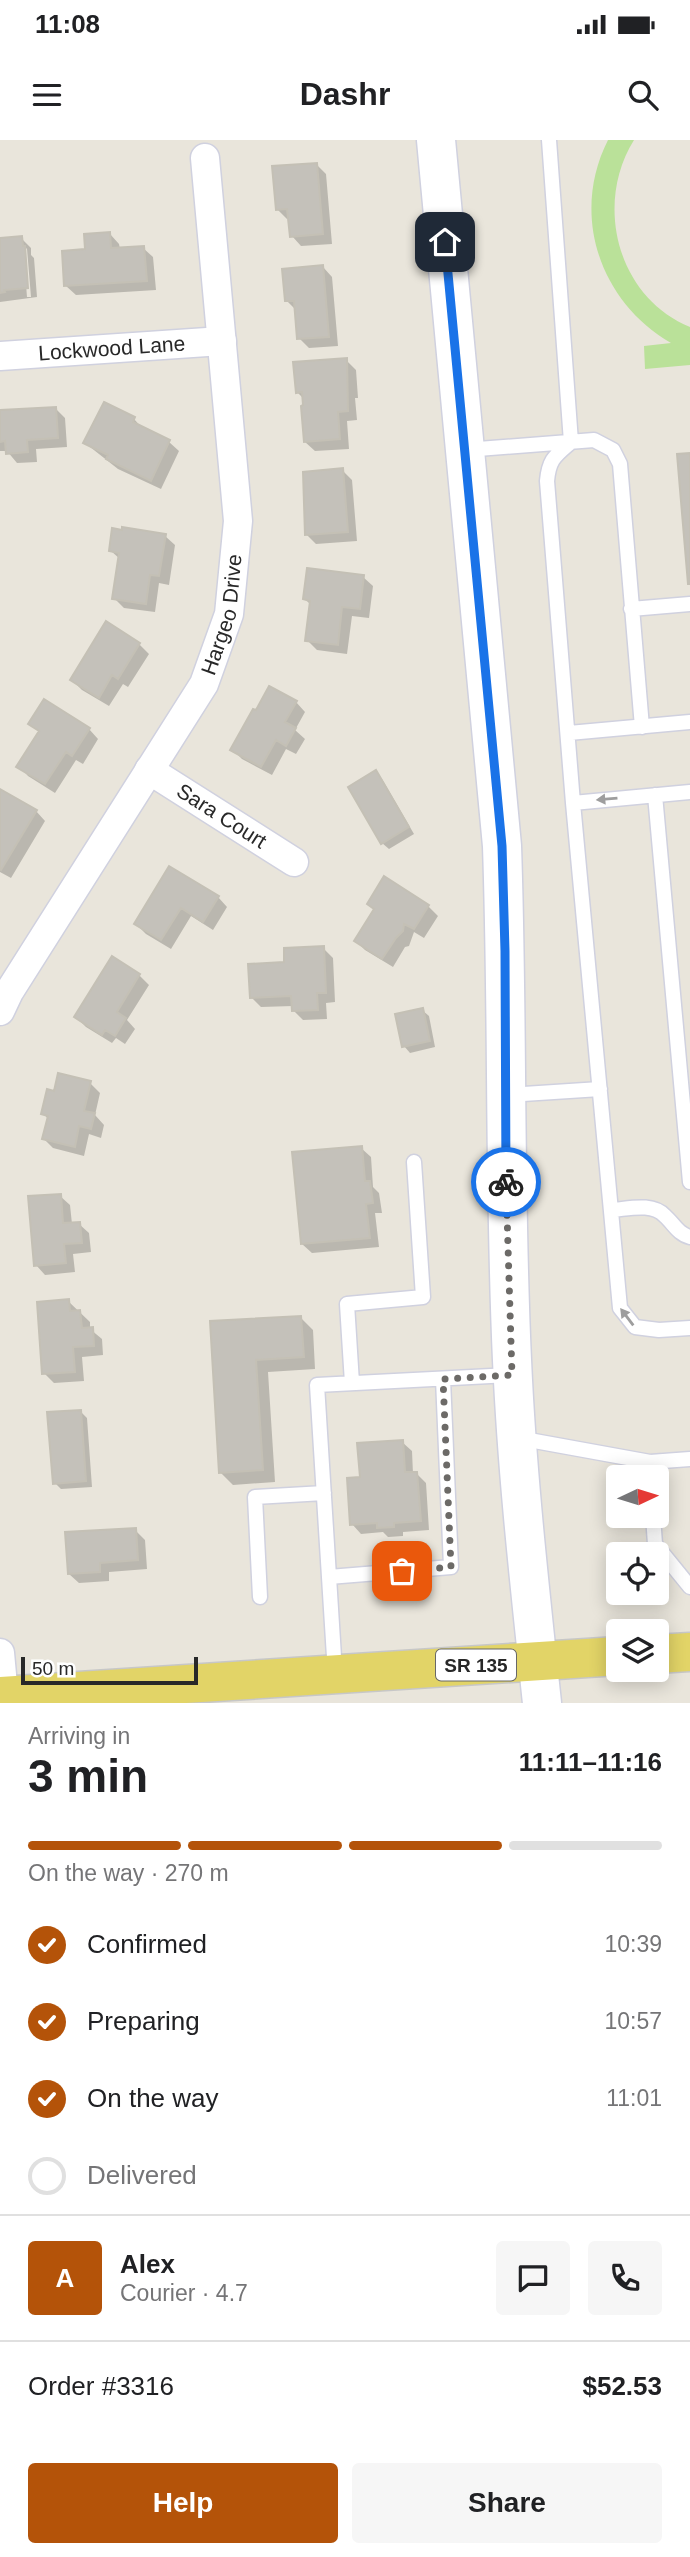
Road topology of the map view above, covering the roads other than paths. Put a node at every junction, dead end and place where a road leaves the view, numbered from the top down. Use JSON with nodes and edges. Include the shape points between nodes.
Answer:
{"nodes":[{"id":1,"x":436,"y":140,"type":"edge"},
{"id":2,"x":549,"y":140,"type":"edge"},
{"id":3,"x":205,"y":158,"type":"dead end"},
{"id":4,"x":222,"y":341,"type":"junction"},
{"id":5,"x":0,"y":356,"type":"edge"},
{"id":6,"x":571,"y":442,"type":"junction"},
{"id":7,"x":464,"y":450,"type":"junction"},
{"id":8,"x":690,"y":604,"type":"edge"},
{"id":9,"x":631,"y":609,"type":"junction"},
{"id":10,"x":690,"y":722,"type":"edge"},
{"id":11,"x":642,"y":727,"type":"junction"},
{"id":12,"x":569,"y":733,"type":"junction"},
{"id":13,"x":149,"y":770,"type":"junction"},
{"id":14,"x":690,"y":792,"type":"edge"},
{"id":15,"x":655,"y":795,"type":"junction"},
{"id":16,"x":573,"y":803,"type":"junction"},
{"id":17,"x":294,"y":862,"type":"dead end"},
{"id":18,"x":0,"y":1011,"type":"edge"},
{"id":19,"x":600,"y":1089,"type":"junction"},
{"id":20,"x":506,"y":1095,"type":"junction"},
{"id":21,"x":414,"y":1162,"type":"dead end"},
{"id":22,"x":690,"y":1182,"type":"edge"},
{"id":23,"x":611,"y":1210,"type":"junction"},
{"id":24,"x":690,"y":1237,"type":"edge"},
{"id":25,"x":690,"y":1328,"type":"edge"},
{"id":26,"x":512,"y":1375,"type":"junction"},
{"id":27,"x":443,"y":1379,"type":"junction"},
{"id":28,"x":352,"y":1383,"type":"junction"},
{"id":29,"x":516,"y":1437,"type":"junction"},
{"id":30,"x":690,"y":1459,"type":"edge"},
{"id":31,"x":630,"y":1465,"type":"edge"},
{"id":32,"x":668,"y":1465,"type":"edge"},
{"id":33,"x":324,"y":1493,"type":"junction"},
{"id":34,"x":654,"y":1528,"type":"edge"},
{"id":35,"x":685,"y":1574,"type":"edge"},
{"id":36,"x":329,"y":1577,"type":"junction"},
{"id":37,"x":690,"y":1587,"type":"edge"},
{"id":38,"x":260,"y":1597,"type":"dead end"},
{"id":39,"x":690,"y":1652,"type":"edge"},
{"id":40,"x":0,"y":1653,"type":"edge"},
{"id":41,"x":669,"y":1653,"type":"edge"},
{"id":42,"x":606,"y":1657,"type":"edge"},
{"id":43,"x":537,"y":1661,"type":"junction"},
{"id":44,"x":335,"y":1674,"type":"junction"},
{"id":45,"x":210,"y":1693,"type":"edge"},
{"id":46,"x":2,"y":1696,"type":"edge"},
{"id":47,"x":542,"y":1703,"type":"edge"}],
"edges":[{"from":1,"to":7,"type":"main road"},
{"from":2,"to":6,"type":"lane"},
{"from":3,"to":4,"type":"street","name":"Hargeo Drive"},
{"from":4,"to":5,"type":"street","name":"Lockwood Lane"},
{"from":4,"to":13,"type":"street","name":"Hargeo Drive","via":[[238,521],[229,614],[204,684]]},
{"from":6,"to":7,"type":"lane"},
{"from":6,"to":9,"type":"lane","via":[[594,440],[613,450],[620,464]]},
{"from":6,"to":12,"type":"lane","via":[[549,465],[547,481]]},
{"from":7,"to":20,"type":"main road","via":[[502,846]]},
{"from":8,"to":9,"type":"lane"},
{"from":9,"to":11,"type":"lane"},
{"from":10,"to":11,"type":"lane"},
{"from":11,"to":12,"type":"lane"},
{"from":12,"to":16,"type":"lane"},
{"from":13,"to":17,"type":"street","name":"Sara Court"},
{"from":13,"to":18,"type":"street","name":"Hargeo Drive"},
{"from":14,"to":15,"type":"lane"},
{"from":15,"to":16,"type":"lane","one_way":true},
{"from":15,"to":22,"type":"lane"},
{"from":16,"to":19,"type":"lane"},
{"from":19,"to":20,"type":"lane"},
{"from":19,"to":23,"type":"lane"},
{"from":20,"to":26,"type":"main road"},
{"from":21,"to":28,"type":"lane","via":[[423,1297],[347,1304]]},
{"from":23,"to":24,"type":"lane","via":[[649,1207]]},
{"from":25,"to":23,"type":"lane","one_way":true,"via":[[635,1327],[620,1308]]},
{"from":26,"to":27,"type":"lane"},
{"from":26,"to":29,"type":"main road"},
{"from":27,"to":28,"type":"lane"},
{"from":27,"to":36,"type":"lane","via":[[451,1567]]},
{"from":28,"to":33,"type":"lane","via":[[317,1385]]},
{"from":29,"to":31,"type":"lane"},
{"from":29,"to":43,"type":"main road"},
{"from":30,"to":32,"type":"lane"},
{"from":33,"to":36,"type":"lane"},
{"from":33,"to":38,"type":"lane","via":[[255,1497]]},
{"from":34,"to":35,"type":"lane","via":[[655,1544]]},
{"from":35,"to":37,"type":"lane"},
{"from":36,"to":44,"type":"lane"},
{"from":39,"to":41,"type":"main road"},
{"from":40,"to":46,"type":"street"},
{"from":42,"to":43,"type":"main road","number":"SR 135"},
{"from":43,"to":44,"type":"main road","number":"SR 135"},
{"from":43,"to":47,"type":"main road"},
{"from":44,"to":45,"type":"main road","number":"SR 135"},
{"from":45,"to":46,"type":"main road","number":"SR 135"}]}
